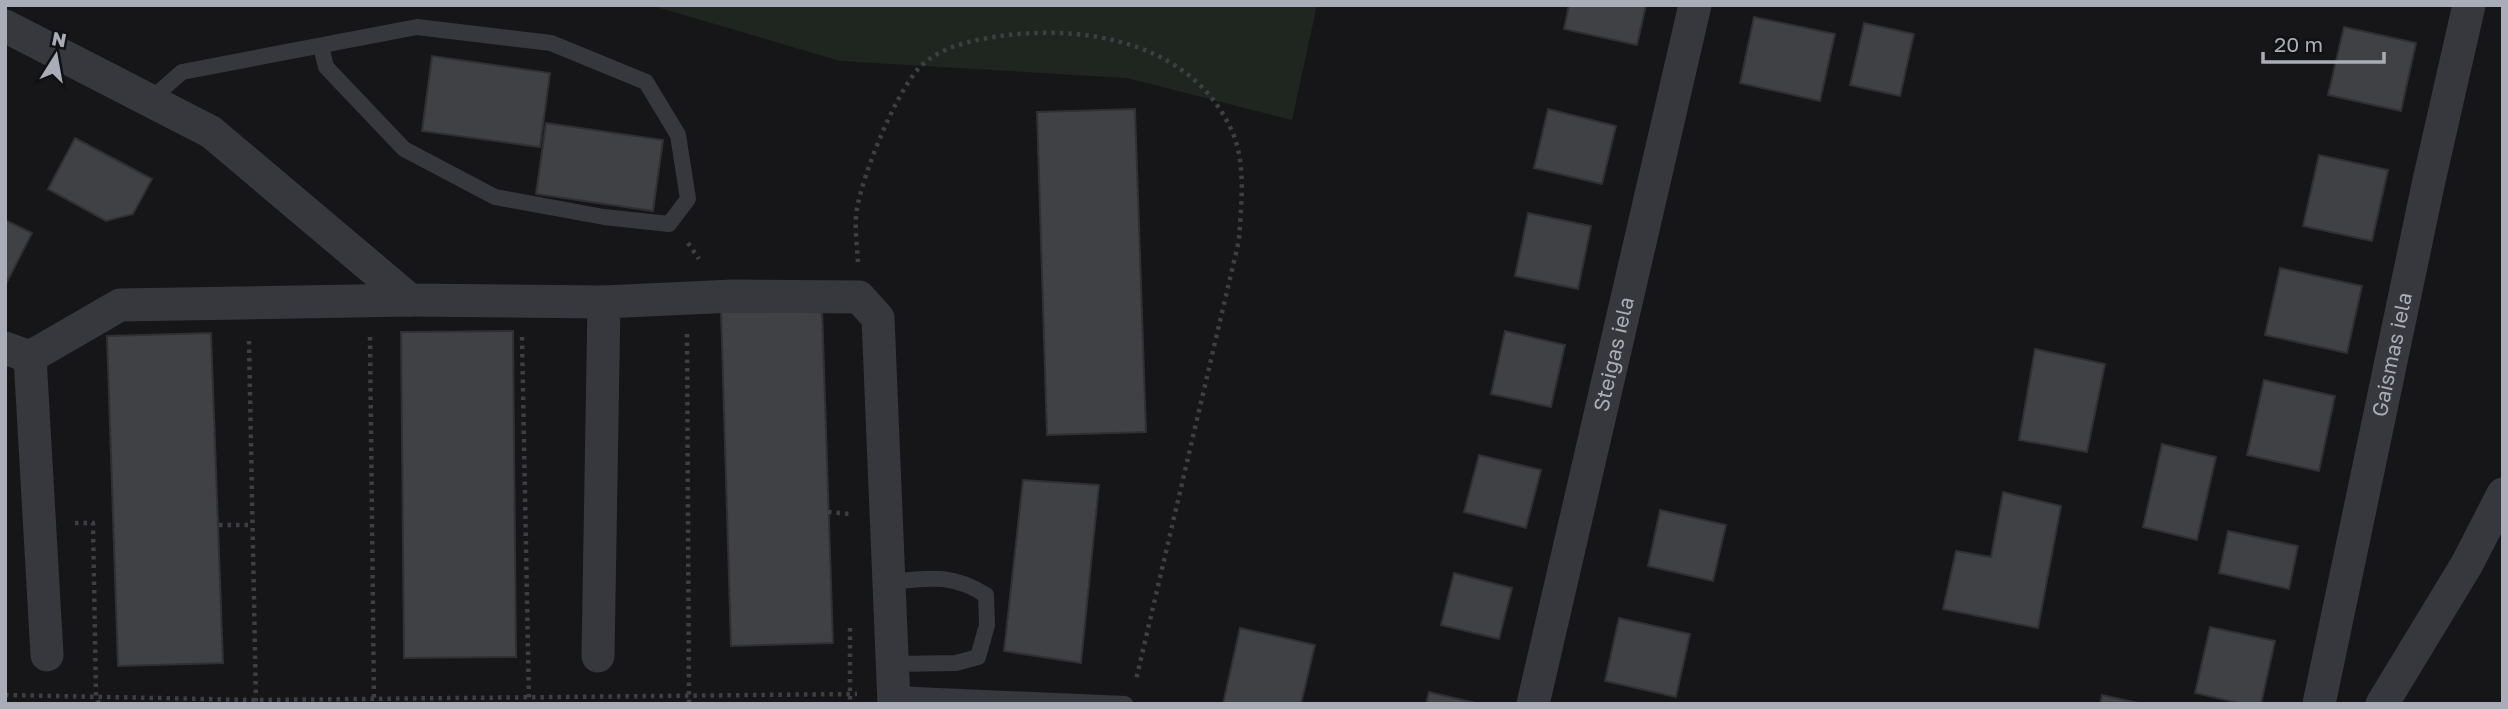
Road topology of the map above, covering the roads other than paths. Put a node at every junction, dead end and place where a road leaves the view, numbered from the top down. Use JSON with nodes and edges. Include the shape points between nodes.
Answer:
{"nodes":[{"id":1,"x":1695,"y":5,"type":"edge"},
{"id":2,"x":2469,"y":5,"type":"edge"},
{"id":3,"x":8,"y":34,"type":"edge"},
{"id":4,"x":321,"y":46,"type":"junction"},
{"id":5,"x":149,"y":101,"type":"junction"},
{"id":6,"x":410,"y":300,"type":"junction"},
{"id":7,"x":604,"y":302,"type":"junction"},
{"id":8,"x":18,"y":352,"type":"edge"},
{"id":9,"x":2503,"y":494,"type":"edge"},
{"id":10,"x":890,"y":582,"type":"junction"},
{"id":11,"x":47,"y":655,"type":"dead end"},
{"id":12,"x":598,"y":656,"type":"dead end"},
{"id":13,"x":893,"y":687,"type":"edge"},
{"id":14,"x":1129,"y":698,"type":"edge"},
{"id":15,"x":1533,"y":704,"type":"edge"},
{"id":16,"x":2319,"y":704,"type":"edge"},
{"id":17,"x":2382,"y":704,"type":"edge"}],
"edges":[{"from":1,"to":15,"type":"street","name":"Steigas iela"},
{"from":2,"to":16,"type":"street","name":"Gaismas iela"},
{"from":3,"to":5,"type":"street"},
{"from":4,"to":4,"type":"lane","via":[[417,27],[551,43],[646,82],[678,135],[688,199],[669,224],[495,197],[404,149],[326,67]]},
{"from":4,"to":5,"type":"lane","via":[[183,72]]},
{"from":5,"to":6,"type":"street","via":[[211,132]]},
{"from":6,"to":7,"type":"street"},
{"from":6,"to":8,"type":"street","via":[[120,304]]},
{"from":7,"to":10,"type":"street","via":[[733,296],[859,298],[878,318]]},
{"from":7,"to":12,"type":"street"},
{"from":8,"to":11,"type":"street","via":[[39,523]]},
{"from":9,"to":17,"type":"street","via":[[2468,564]]},
{"from":10,"to":13,"type":"street"},
{"from":10,"to":13,"type":"lane","via":[[939,577],[964,581],[986,595],[987,625],[978,657]]},
{"from":13,"to":14,"type":"lane"}]}
